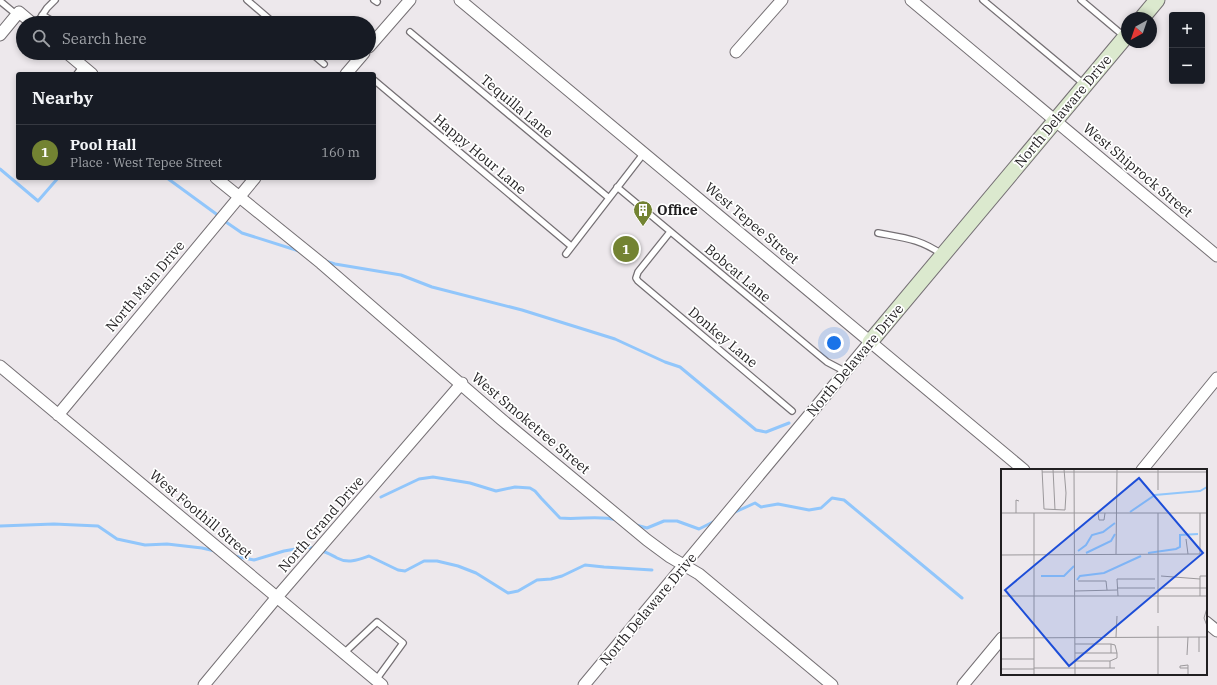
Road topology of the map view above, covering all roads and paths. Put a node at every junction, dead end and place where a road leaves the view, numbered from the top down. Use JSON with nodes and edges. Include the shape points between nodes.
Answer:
{"nodes":[{"id":1,"x":55,"y":0,"type":"edge"},
{"id":2,"x":246,"y":0,"type":"edge"},
{"id":3,"x":410,"y":0,"type":"edge"},
{"id":4,"x":460,"y":0,"type":"edge"},
{"id":5,"x":782,"y":0,"type":"edge"},
{"id":6,"x":911,"y":0,"type":"edge"},
{"id":7,"x":983,"y":0,"type":"edge"},
{"id":8,"x":1081,"y":0,"type":"edge"},
{"id":9,"x":1157,"y":0,"type":"edge"},
{"id":10,"x":0,"y":1,"type":"edge"},
{"id":11,"x":1147,"y":12,"type":"edge"},
{"id":12,"x":18,"y":14,"type":"joint"},
{"id":13,"x":42,"y":15,"type":"edge"},
{"id":14,"x":16,"y":16,"type":"edge"},
{"id":15,"x":21,"y":16,"type":"edge"},
{"id":16,"x":265,"y":16,"type":"edge"},
{"id":17,"x":410,"y":32,"type":"dead end"},
{"id":18,"x":1121,"y":32,"type":"edge"},
{"id":19,"x":0,"y":35,"type":"edge"},
{"id":20,"x":376,"y":39,"type":"edge"},
{"id":21,"x":1121,"y":42,"type":"edge"},
{"id":22,"x":736,"y":52,"type":"dead end"},
{"id":23,"x":74,"y":60,"type":"edge"},
{"id":24,"x":319,"y":60,"type":"edge"},
{"id":25,"x":358,"y":60,"type":"edge"},
{"id":26,"x":324,"y":64,"type":"dead end"},
{"id":27,"x":80,"y":70,"type":"edge"},
{"id":28,"x":348,"y":72,"type":"edge"},
{"id":29,"x":376,"y":82,"type":"edge"},
{"id":30,"x":1085,"y":85,"type":"junction"},
{"id":31,"x":1055,"y":121,"type":"junction"},
{"id":32,"x":644,"y":153,"type":"junction"},
{"id":33,"x":218,"y":180,"type":"edge"},
{"id":34,"x":253,"y":180,"type":"edge"},
{"id":35,"x":618,"y":187,"type":"junction"},
{"id":36,"x":238,"y":197,"type":"junction"},
{"id":37,"x":609,"y":198,"type":"junction"},
{"id":38,"x":670,"y":232,"type":"junction"},
{"id":39,"x":878,"y":233,"type":"dead end"},
{"id":40,"x":571,"y":246,"type":"junction"},
{"id":41,"x":566,"y":254,"type":"dead end"},
{"id":42,"x":944,"y":255,"type":"junction"},
{"id":43,"x":1217,"y":256,"type":"edge"},
{"id":44,"x":870,"y":342,"type":"junction"},
{"id":45,"x":0,"y":366,"type":"edge"},
{"id":46,"x":846,"y":372,"type":"junction"},
{"id":47,"x":1217,"y":378,"type":"edge"},
{"id":48,"x":462,"y":383,"type":"junction"},
{"id":49,"x":792,"y":411,"type":"dead end"},
{"id":50,"x":58,"y":415,"type":"junction"},
{"id":51,"x":1023,"y":469,"type":"edge"},
{"id":52,"x":1143,"y":469,"type":"edge"},
{"id":53,"x":684,"y":565,"type":"junction"},
{"id":54,"x":277,"y":597,"type":"junction"},
{"id":55,"x":1207,"y":623,"type":"edge"},
{"id":56,"x":1217,"y":631,"type":"edge"},
{"id":57,"x":1001,"y":639,"type":"edge"},
{"id":58,"x":344,"y":653,"type":"junction"},
{"id":59,"x":379,"y":682,"type":"edge"},
{"id":60,"x":204,"y":685,"type":"edge"},
{"id":61,"x":584,"y":685,"type":"edge"},
{"id":62,"x":832,"y":685,"type":"edge"},
{"id":63,"x":962,"y":685,"type":"edge"}],
"edges":[{"from":1,"to":13,"type":"lane"},
{"from":2,"to":16,"type":"lane"},
{"from":3,"to":20,"type":"street"},
{"from":4,"to":32,"type":"street","name":"West Tepee Street"},
{"from":5,"to":22,"type":"street"},
{"from":6,"to":31,"type":"street","name":"West Shiprock Street"},
{"from":7,"to":30,"type":"lane"},
{"from":8,"to":18,"type":"lane"},
{"from":9,"to":11,"type":"street"},
{"from":10,"to":12,"type":"lane"},
{"from":12,"to":15,"type":"street"},
{"from":14,"to":19,"type":"street"},
{"from":17,"to":37,"type":"lane","name":"Tequilla Lane"},
{"from":21,"to":30,"type":"street","name":"North Delaware Drive"},
{"from":23,"to":27,"type":"street"},
{"from":24,"to":26,"type":"lane"},
{"from":25,"to":28,"type":"street"},
{"from":29,"to":40,"type":"lane","name":"Happy Hour Lane"},
{"from":30,"to":31,"type":"street","name":"North Delaware Drive"},
{"from":31,"to":42,"type":"street","name":"North Delaware Drive"},
{"from":31,"to":43,"type":"street","name":"West Shiprock Street"},
{"from":32,"to":35,"type":"lane"},
{"from":32,"to":44,"type":"street","name":"West Tepee Street"},
{"from":33,"to":36,"type":"street","name":"West Smoketree Street"},
{"from":34,"to":36,"type":"street","name":"North Main Drive"},
{"from":35,"to":37,"type":"lane"},
{"from":35,"to":38,"type":"lane","name":"Bobcat Lane"},
{"from":36,"to":48,"type":"street","name":"West Smoketree Street","via":[[321,263]]},
{"from":36,"to":50,"type":"street","name":"North Main Drive"},
{"from":37,"to":40,"type":"lane"},
{"from":38,"to":46,"type":"lane","name":"Bobcat Lane","via":[[827,362]]},
{"from":38,"to":49,"type":"lane","name":"Donkey Lane","via":[[638,272],[638,281]]},
{"from":39,"to":42,"type":"lane","via":[[915,240]]},
{"from":40,"to":41,"type":"lane"},
{"from":42,"to":44,"type":"street","name":"North Delaware Drive"},
{"from":44,"to":46,"type":"street","name":"North Delaware Drive"},
{"from":44,"to":51,"type":"street","name":"West Tepee Street"},
{"from":45,"to":50,"type":"street","name":"West Foothill Street"},
{"from":46,"to":53,"type":"street","name":"North Delaware Drive"},
{"from":47,"to":52,"type":"street"},
{"from":48,"to":53,"type":"street","name":"West Smoketree Street","via":[[501,419],[647,540]]},
{"from":48,"to":54,"type":"street","name":"North Grand Drive"},
{"from":50,"to":54,"type":"street","name":"West Foothill Street"},
{"from":53,"to":61,"type":"street","name":"North Delaware Drive"},
{"from":53,"to":62,"type":"street","name":"West Smoketree Street","via":[[699,574]]},
{"from":54,"to":58,"type":"street","name":"West Foothill Street"},
{"from":54,"to":60,"type":"street","name":"North Grand Drive"},
{"from":55,"to":56,"type":"street"},
{"from":57,"to":63,"type":"street"},
{"from":58,"to":59,"type":"street","name":"West Foothill Street"},
{"from":58,"to":59,"type":"lane","via":[[377,622],[403,643]]}]}
